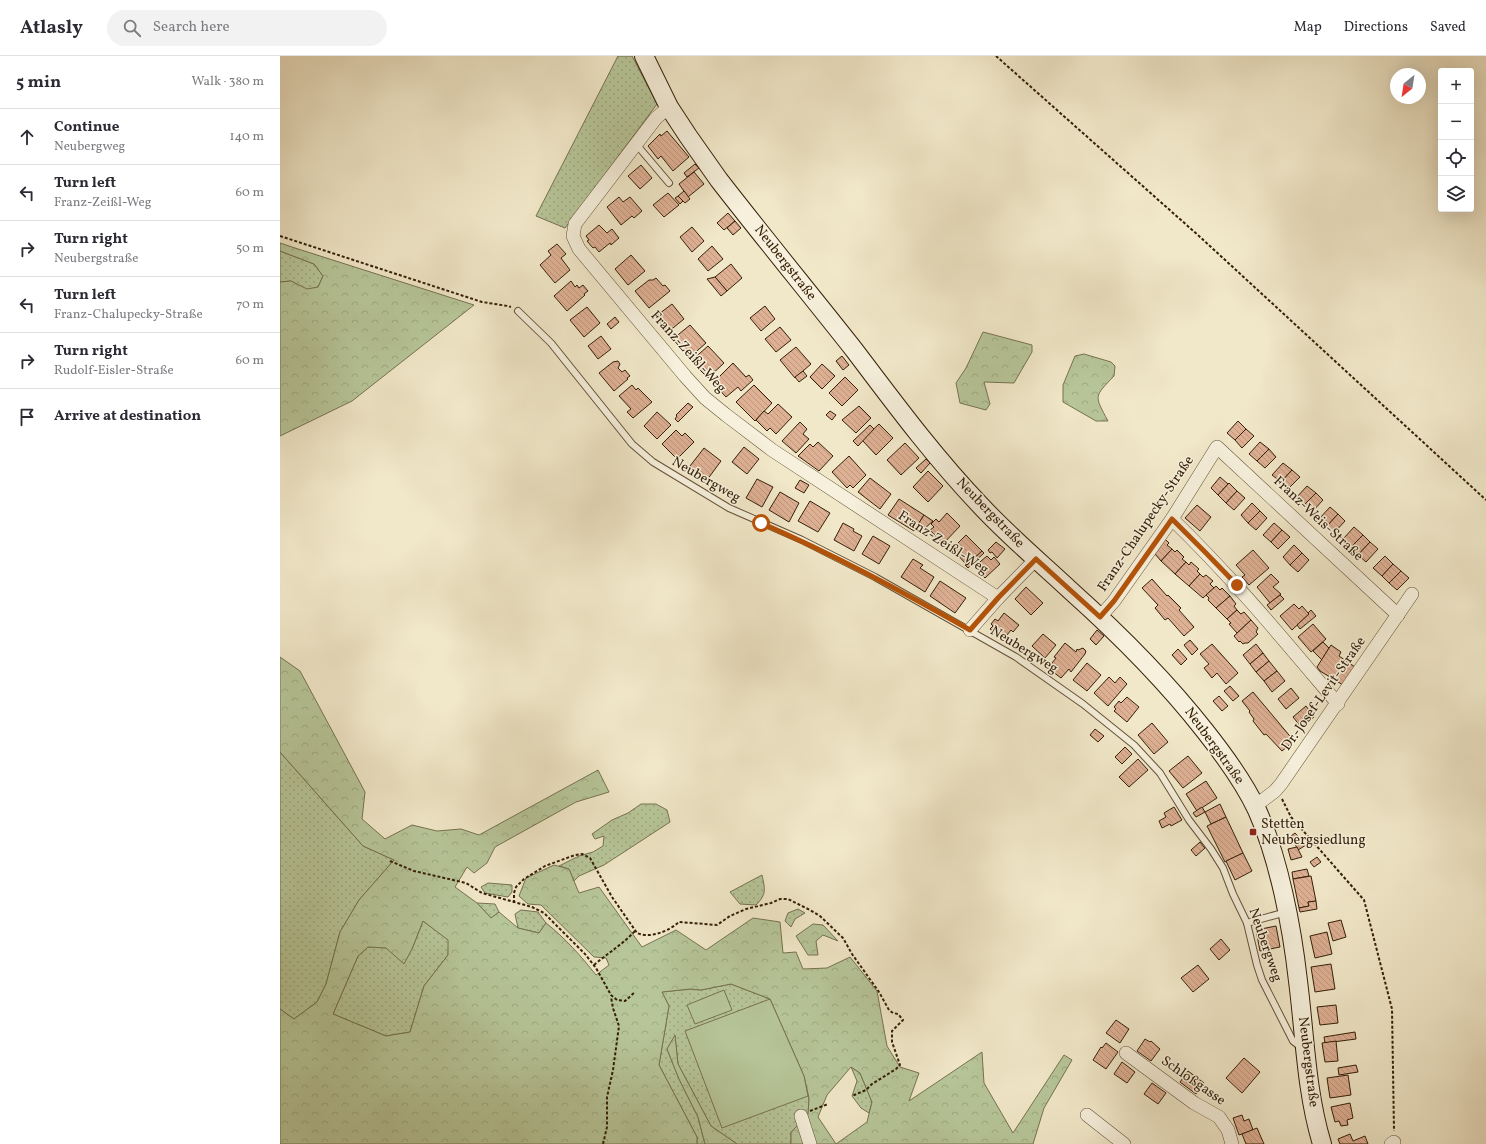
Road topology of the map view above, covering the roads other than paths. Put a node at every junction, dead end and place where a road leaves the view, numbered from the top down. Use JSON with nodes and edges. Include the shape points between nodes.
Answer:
{"nodes":[{"id":1,"x":644,"y":56,"type":"edge"},
{"id":2,"x":669,"y":107,"type":"junction"},
{"id":3,"x":636,"y":144,"type":"junction"},
{"id":4,"x":669,"y":183,"type":"dead end"},
{"id":5,"x":518,"y":311,"type":"road end"},
{"id":6,"x":1217,"y":447,"type":"joint"},
{"id":7,"x":1172,"y":519,"type":"junction"},
{"id":8,"x":1036,"y":559,"type":"junction"},
{"id":9,"x":1412,"y":594,"type":"dead end"},
{"id":10,"x":998,"y":598,"type":"junction"},
{"id":11,"x":1398,"y":615,"type":"junction"},
{"id":12,"x":1100,"y":617,"type":"junction"},
{"id":13,"x":970,"y":630,"type":"junction"},
{"id":14,"x":1338,"y":704,"type":"junction"},
{"id":15,"x":1255,"y":806,"type":"junction"},
{"id":16,"x":1287,"y":912,"type":"junction"},
{"id":17,"x":1247,"y":923,"type":"junction"},
{"id":18,"x":1304,"y":1050,"type":"junction"},
{"id":19,"x":1126,"y":1053,"type":"dead end"},
{"id":20,"x":1088,"y":1115,"type":"dead end"},
{"id":21,"x":801,"y":1116,"type":"road end"},
{"id":22,"x":810,"y":1144,"type":"edge"},
{"id":23,"x":1124,"y":1144,"type":"edge"},
{"id":24,"x":1232,"y":1144,"type":"edge"},
{"id":25,"x":1322,"y":1144,"type":"edge"}],
"edges":[{"from":1,"to":2,"type":"street","name":"Neubergstraße"},
{"from":2,"to":3,"type":"street","name":"Franz-Zeißl-Weg","via":[[656,118]]},
{"from":2,"to":8,"type":"street","name":"Neubergstraße","via":[[720,180],[932,450],[983,509]]},
{"from":3,"to":4,"type":"lane"},
{"from":3,"to":10,"type":"street","name":"Franz-Zeißl-Weg","via":[[576,224],[573,236],[578,250],[685,376],[726,416],[760,442]]},
{"from":5,"to":13,"type":"lane","name":"Neubergweg","via":[[551,343],[632,444],[653,462],[729,508],[802,540]]},
{"from":6,"to":7,"type":"street","name":"Franz-Chalupecky-Straße"},
{"from":6,"to":11,"type":"street","name":"Franz-Weis-Straße"},
{"from":7,"to":12,"type":"street","name":"Franz-Chalupecky-Straße"},
{"from":7,"to":14,"type":"street","via":[[1237,585]]},
{"from":8,"to":10,"type":"street"},
{"from":8,"to":12,"type":"street","name":"Neubergstraße"},
{"from":9,"to":11,"type":"street","name":"Dr.-Josef-Levit-Straße"},
{"from":10,"to":13,"type":"street"},
{"from":11,"to":14,"type":"street","name":"Dr.-Josef-Levit-Straße"},
{"from":12,"to":15,"type":"street","name":"Neubergstraße","via":[[1156,672],[1194,717],[1225,758]]},
{"from":13,"to":17,"type":"lane","name":"Neubergweg","via":[[1033,668],[1134,745],[1160,774],[1192,825],[1221,864]]},
{"from":14,"to":15,"type":"street","name":"Dr.-Josef-Levit-Straße","via":[[1275,791]]},
{"from":15,"to":16,"type":"street","name":"Neubergstraße","via":[[1270,844]]},
{"from":16,"to":17,"type":"lane"},
{"from":16,"to":18,"type":"street","name":"Neubergstraße","via":[[1298,982]]},
{"from":17,"to":18,"type":"lane","name":"Neubergweg","via":[[1262,980],[1293,1041]]},
{"from":18,"to":25,"type":"street","name":"Neubergstraße","via":[[1310,1095]]},
{"from":19,"to":24,"type":"street","name":"Schloßgasse","via":[[1194,1103],[1219,1117],[1228,1130]]},
{"from":20,"to":23,"type":"street"},
{"from":21,"to":22,"type":"street"}]}
